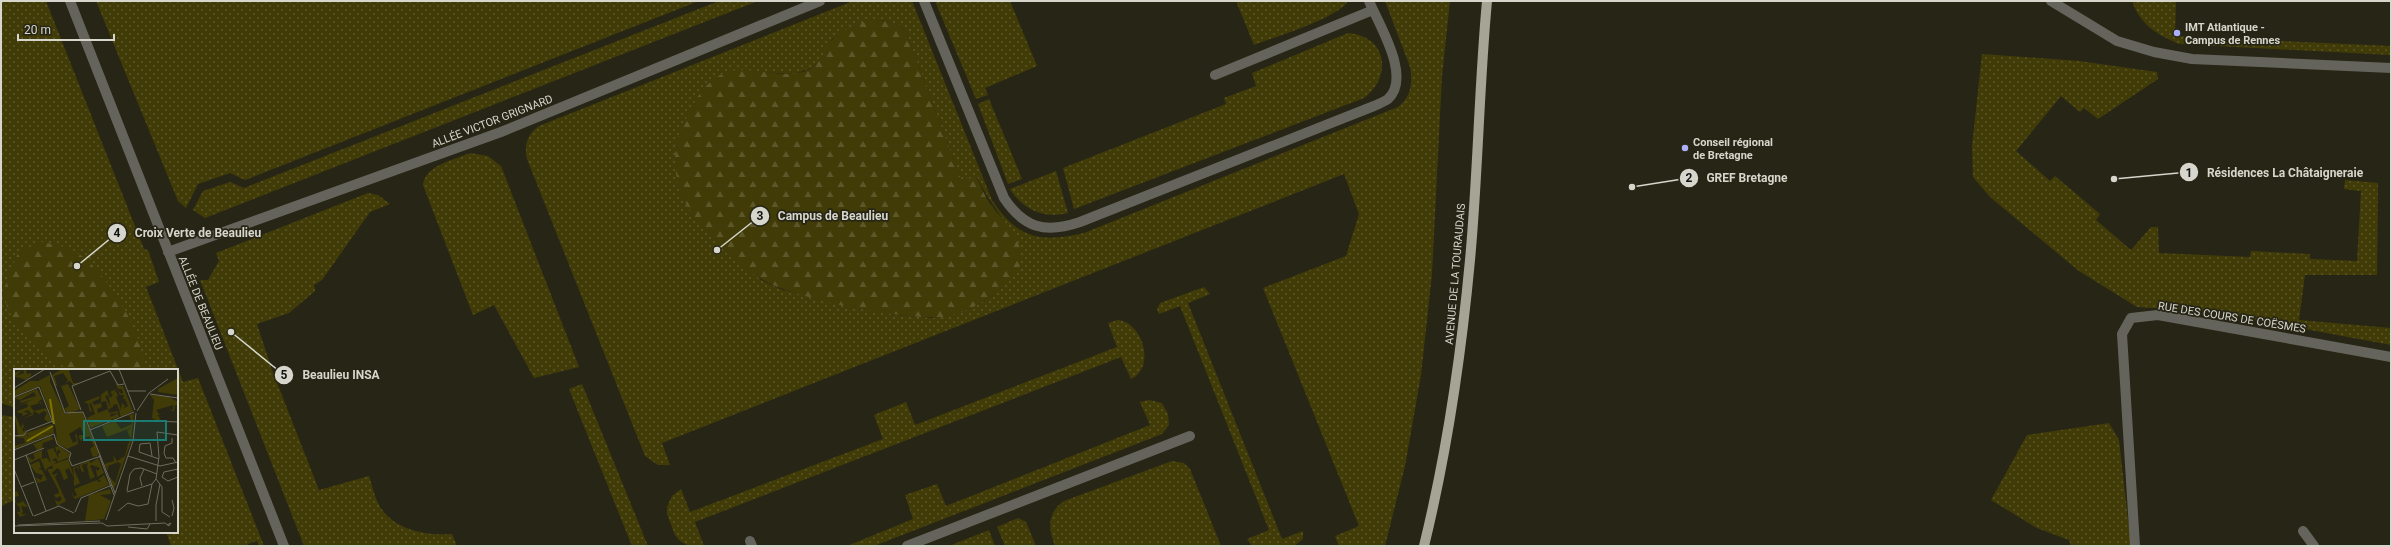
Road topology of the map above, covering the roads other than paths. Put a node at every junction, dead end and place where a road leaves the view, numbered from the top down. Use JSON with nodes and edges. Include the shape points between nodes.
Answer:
{"nodes":[{"id":1,"x":70,"y":1,"type":"edge"},
{"id":2,"x":820,"y":1,"type":"edge"},
{"id":3,"x":924,"y":1,"type":"edge"},
{"id":4,"x":1486,"y":1,"type":"edge"},
{"id":5,"x":2051,"y":1,"type":"edge"},
{"id":6,"x":1371,"y":6,"type":"edge"},
{"id":7,"x":2391,"y":68,"type":"edge"},
{"id":8,"x":1215,"y":75,"type":"dead end"},
{"id":9,"x":168,"y":252,"type":"junction"},
{"id":10,"x":2391,"y":357,"type":"edge"},
{"id":11,"x":1190,"y":436,"type":"dead end"},
{"id":12,"x":2303,"y":531,"type":"dead end"},
{"id":13,"x":284,"y":546,"type":"edge"},
{"id":14,"x":907,"y":546,"type":"edge"},
{"id":15,"x":1424,"y":546,"type":"edge"},
{"id":16,"x":2135,"y":546,"type":"edge"},
{"id":17,"x":2314,"y":546,"type":"edge"}],
"edges":[{"from":1,"to":9,"type":"street","name":"ALLÉE DE BEAULIEU"},
{"from":2,"to":9,"type":"street","name":"ALLÉE VICTOR GRIGNARD","via":[[501,132]]},
{"from":3,"to":6,"type":"street","via":[[1004,198],[1020,218],[1044,228],[1058,228],[1080,222],[1388,99],[1395,88],[1398,75]]},
{"from":4,"to":15,"type":"main road","name":"AVENUE DE LA TOURAUDAIS","via":[[1470,258],[1459,368],[1441,476]]},
{"from":5,"to":7,"type":"street","via":[[2117,41],[2154,52],[2192,59]]},
{"from":6,"to":8,"type":"street"},
{"from":9,"to":13,"type":"street","name":"ALLÉE DE BEAULIEU"},
{"from":10,"to":16,"type":"street","name":"RUE DES COURS DE COËSMES","via":[[2158,315],[2131,318],[2122,334]]},
{"from":11,"to":14,"type":"street"},
{"from":12,"to":17,"type":"street"}]}
